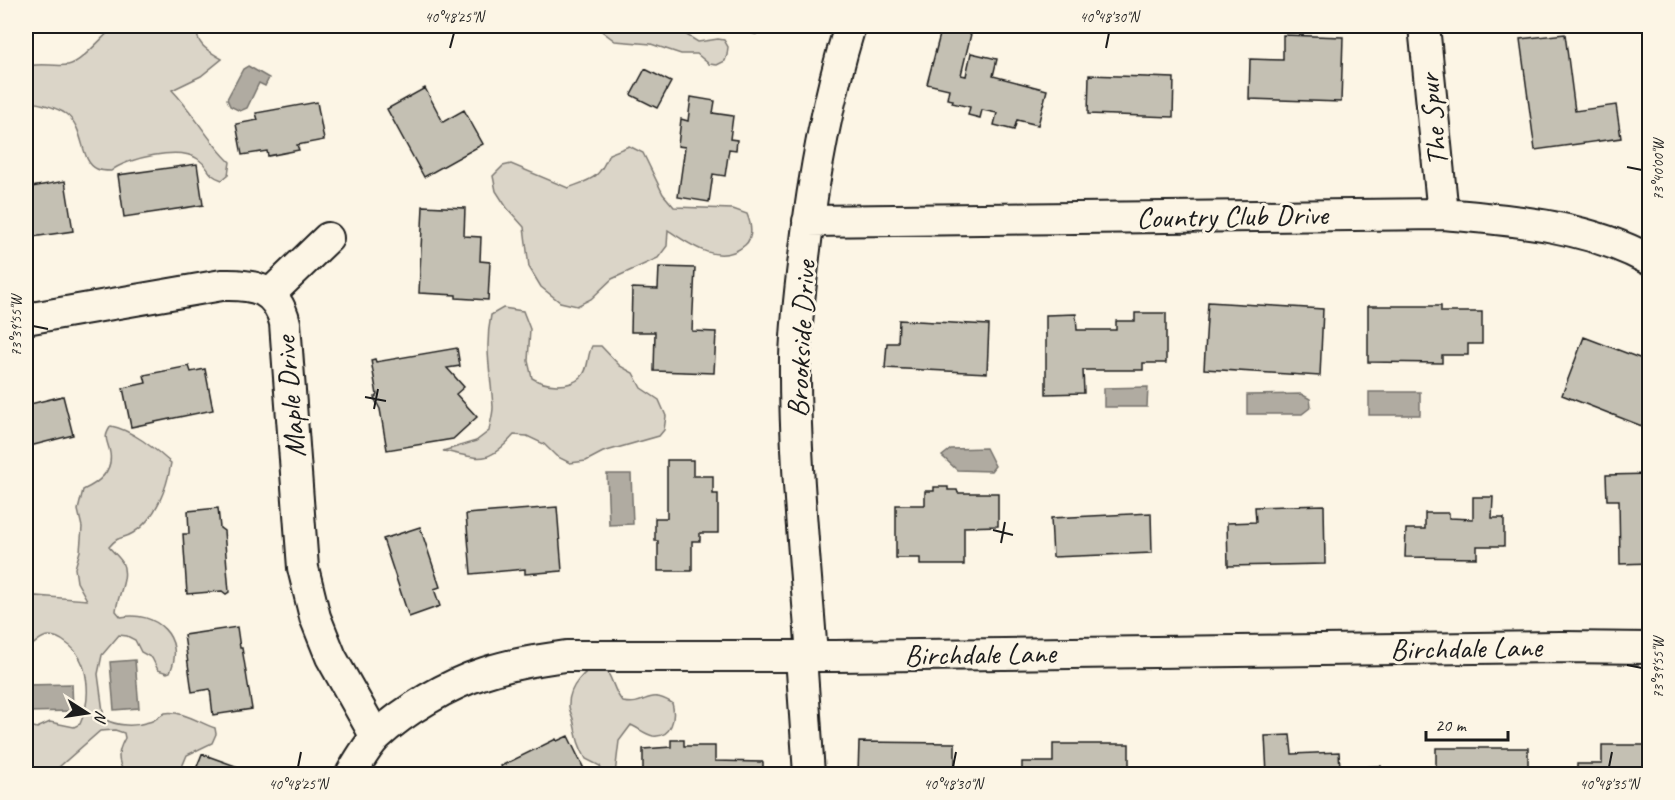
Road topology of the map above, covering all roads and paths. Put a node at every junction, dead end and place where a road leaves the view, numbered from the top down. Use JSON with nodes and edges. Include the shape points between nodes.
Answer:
{"nodes":[{"id":1,"x":850,"y":26,"type":"edge"},
{"id":2,"x":1424,"y":26,"type":"edge"},
{"id":3,"x":1443,"y":214,"type":"junction"},
{"id":4,"x":808,"y":221,"type":"junction"},
{"id":5,"x":328,"y":238,"type":"dead end"},
{"id":6,"x":1650,"y":260,"type":"edge"},
{"id":7,"x":270,"y":294,"type":"junction"},
{"id":8,"x":26,"y":320,"type":"edge"},
{"id":9,"x":1650,"y":648,"type":"edge"},
{"id":10,"x":806,"y":656,"type":"junction"},
{"id":11,"x":376,"y":737,"type":"junction"},
{"id":12,"x":351,"y":774,"type":"edge"},
{"id":13,"x":809,"y":774,"type":"edge"}],
"edges":[{"from":1,"to":4,"type":"street","name":"Brookside Drive","via":[[822,133]]},
{"from":2,"to":3,"type":"street","name":"The Spur"},
{"from":3,"to":4,"type":"street","name":"Country Club Drive"},
{"from":3,"to":6,"type":"street","name":"Country Club Drive","via":[[1538,223],[1609,241]]},
{"from":4,"to":10,"type":"street","name":"Brookside Drive","via":[[795,355]]},
{"from":5,"to":7,"type":"street"},
{"from":7,"to":8,"type":"street","name":"Maple Drive","via":[[247,286],[222,285]]},
{"from":7,"to":11,"type":"street","name":"Maple Drive","via":[[285,323],[303,568],[315,617],[331,657]]},
{"from":9,"to":10,"type":"street","name":"Birchdale Lane"},
{"from":10,"to":11,"type":"street","name":"Birchdale Lane","via":[[566,656],[522,663],[448,689]]},
{"from":10,"to":13,"type":"street","name":"Brookside Drive"},
{"from":11,"to":12,"type":"street","name":"Birchdale Lane"}]}
